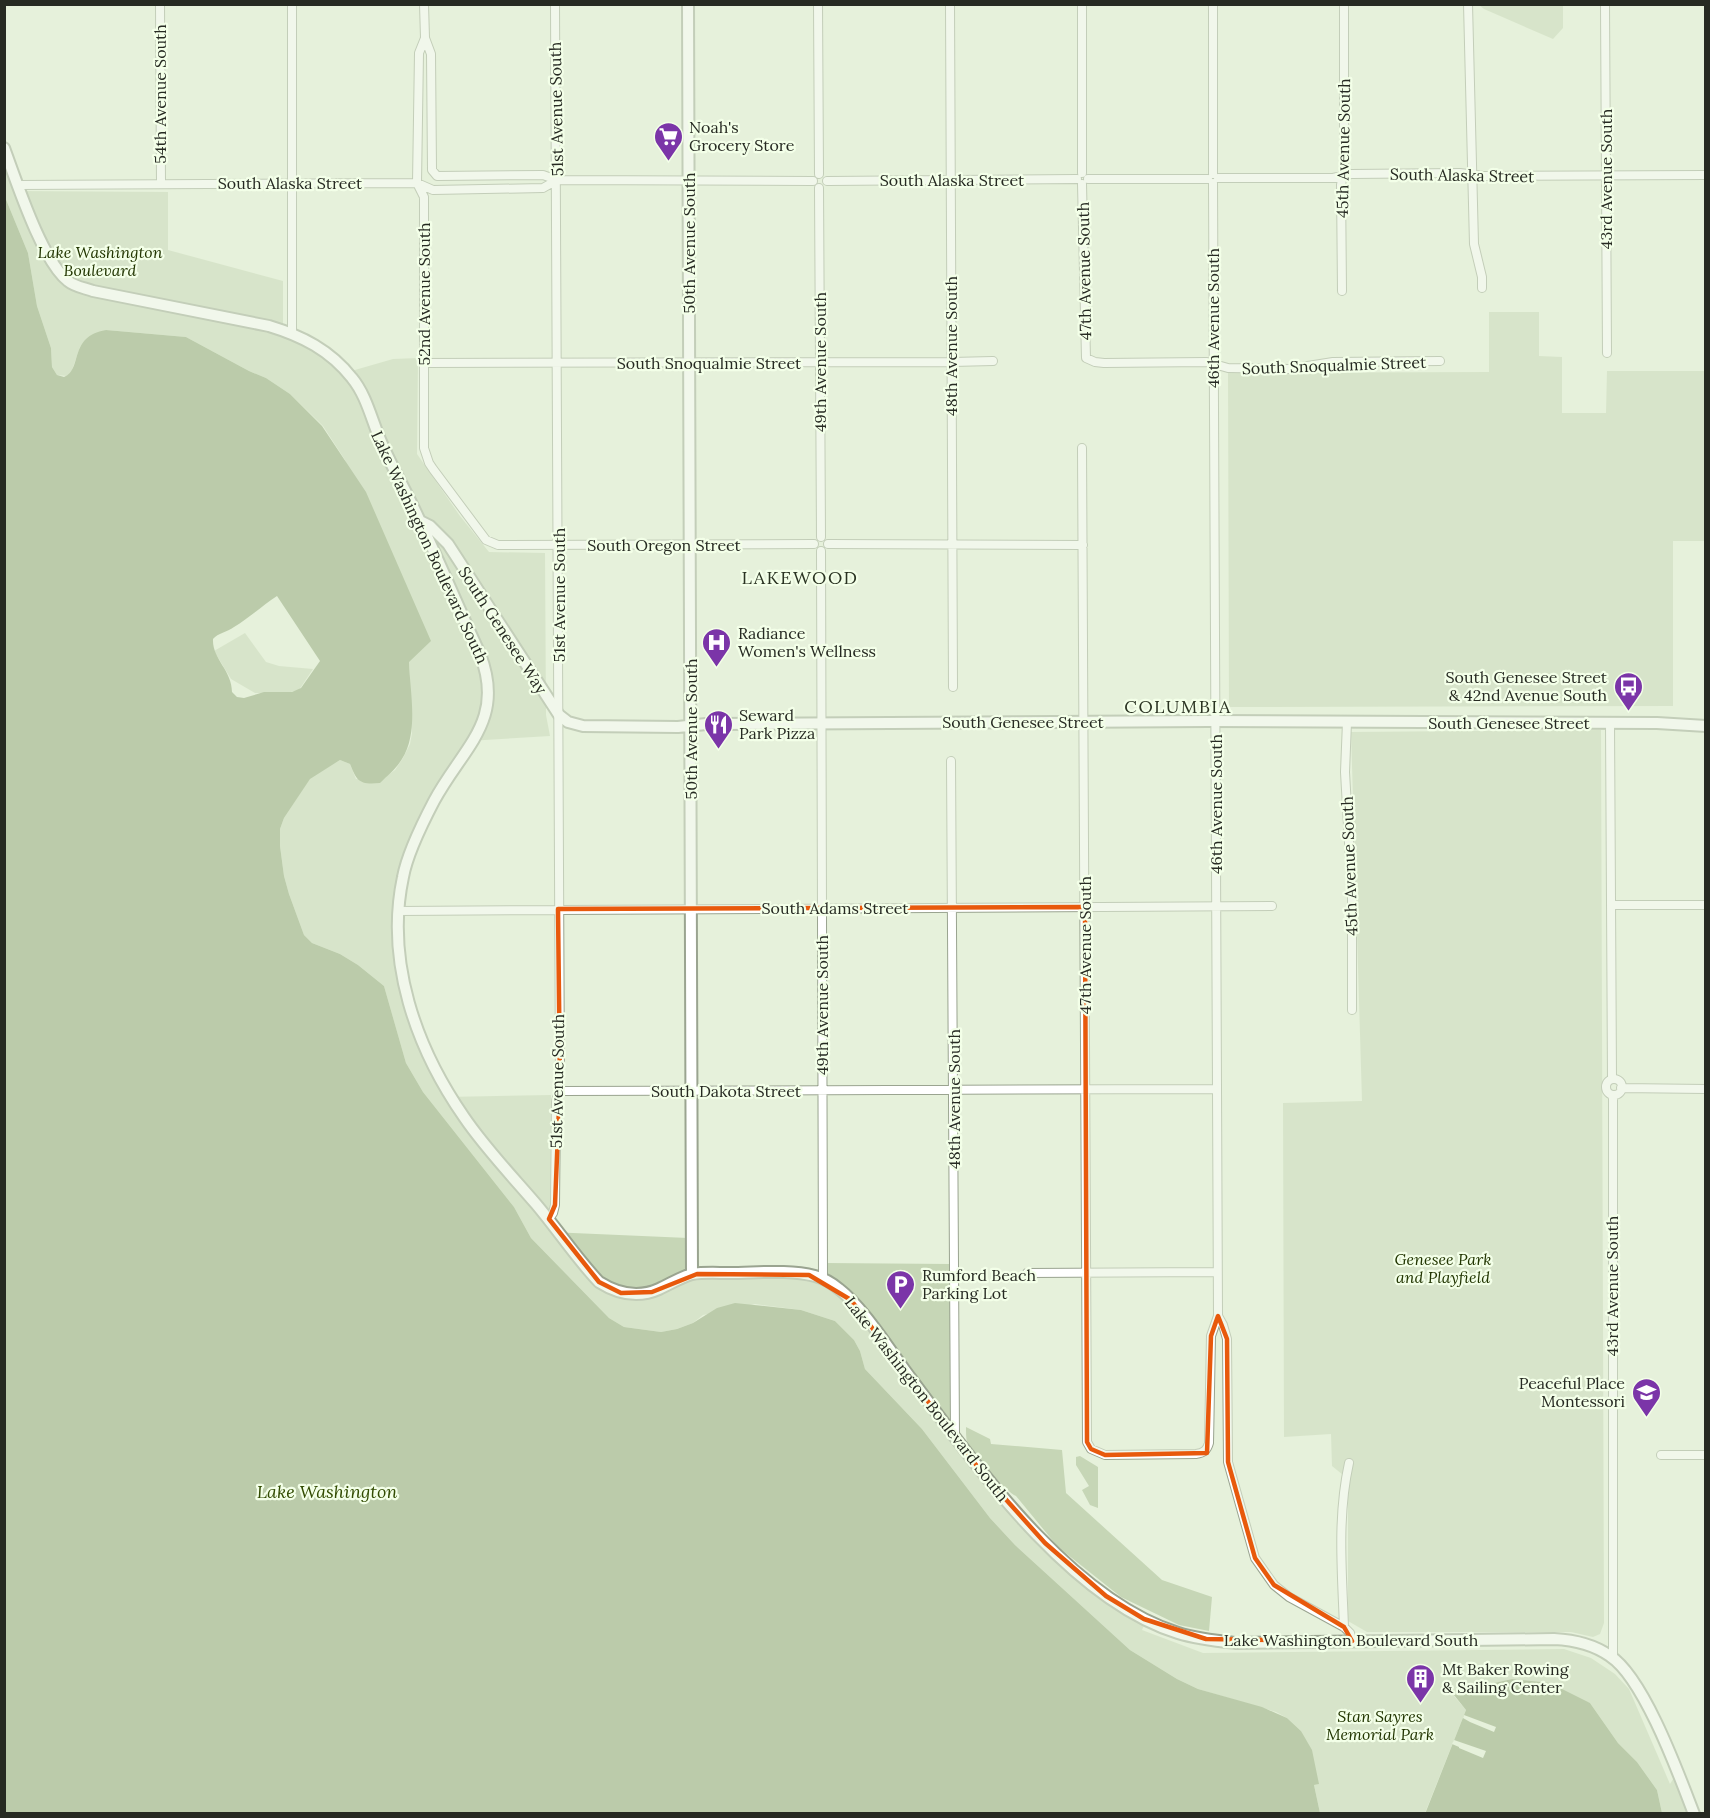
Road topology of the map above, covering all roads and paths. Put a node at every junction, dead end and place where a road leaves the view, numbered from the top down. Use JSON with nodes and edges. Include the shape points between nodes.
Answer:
{"nodes":[{"id":1,"x":160,"y":4,"type":"edge"},
{"id":2,"x":292,"y":4,"type":"edge"},
{"id":3,"x":424,"y":4,"type":"edge"},
{"id":4,"x":555,"y":4,"type":"edge"},
{"id":5,"x":688,"y":4,"type":"edge"},
{"id":6,"x":818,"y":4,"type":"edge"},
{"id":7,"x":950,"y":4,"type":"edge"},
{"id":8,"x":1082,"y":4,"type":"edge"},
{"id":9,"x":1213,"y":4,"type":"edge"},
{"id":10,"x":1344,"y":4,"type":"edge"},
{"id":11,"x":1468,"y":4,"type":"edge"},
{"id":12,"x":1605,"y":4,"type":"edge"},
{"id":13,"x":425,"y":38,"type":"junction"},
{"id":14,"x":4,"y":148,"type":"edge"},
{"id":15,"x":432,"y":170,"type":"joint"},
{"id":16,"x":819,"y":174,"type":"junction"},
{"id":17,"x":1472,"y":175,"type":"junction"},
{"id":18,"x":1706,"y":175,"type":"edge"},
{"id":19,"x":1343,"y":176,"type":"junction"},
{"id":20,"x":1606,"y":176,"type":"junction"},
{"id":21,"x":1213,"y":178,"type":"junction"},
{"id":22,"x":1082,"y":179,"type":"junction"},
{"id":23,"x":557,"y":180,"type":"junction"},
{"id":24,"x":950,"y":180,"type":"junction"},
{"id":25,"x":689,"y":181,"type":"junction"},
{"id":26,"x":813,"y":181,"type":"junction"},
{"id":27,"x":826,"y":181,"type":"junction"},
{"id":28,"x":417,"y":183,"type":"junction"},
{"id":29,"x":161,"y":184,"type":"junction"},
{"id":30,"x":293,"y":184,"type":"junction"},
{"id":31,"x":18,"y":185,"type":"junction"},
{"id":32,"x":819,"y":188,"type":"junction"},
{"id":33,"x":1482,"y":288,"type":"dead end"},
{"id":34,"x":1342,"y":291,"type":"dead end"},
{"id":35,"x":292,"y":333,"type":"junction"},
{"id":36,"x":1607,"y":353,"type":"dead end"},
{"id":37,"x":1086,"y":358,"type":"joint"},
{"id":38,"x":993,"y":361,"type":"dead end"},
{"id":39,"x":1440,"y":361,"type":"dead end"},
{"id":40,"x":952,"y":362,"type":"junction"},
{"id":41,"x":1213,"y":362,"type":"junction"},
{"id":42,"x":424,"y":363,"type":"junction"},
{"id":43,"x":557,"y":363,"type":"junction"},
{"id":44,"x":820,"y":363,"type":"junction"},
{"id":45,"x":690,"y":364,"type":"junction"},
{"id":46,"x":1082,"y":447,"type":"dead end"},
{"id":47,"x":420,"y":521,"type":"junction"},
{"id":48,"x":482,"y":535,"type":"joint"},
{"id":49,"x":821,"y":537,"type":"junction"},
{"id":50,"x":814,"y":544,"type":"junction"},
{"id":51,"x":828,"y":544,"type":"junction"},
{"id":52,"x":558,"y":545,"type":"junction"},
{"id":53,"x":691,"y":545,"type":"junction"},
{"id":54,"x":952,"y":545,"type":"junction"},
{"id":55,"x":1083,"y":545,"type":"junction"},
{"id":56,"x":821,"y":551,"type":"junction"},
{"id":57,"x":953,"y":687,"type":"dead end"},
{"id":58,"x":559,"y":715,"type":"junction"},
{"id":59,"x":1216,"y":721,"type":"junction"},
{"id":60,"x":1084,"y":722,"type":"junction"},
{"id":61,"x":1347,"y":722,"type":"junction"},
{"id":62,"x":1610,"y":723,"type":"junction"},
{"id":63,"x":820,"y":724,"type":"junction"},
{"id":64,"x":691,"y":725,"type":"junction"},
{"id":65,"x":1706,"y":726,"type":"edge"},
{"id":66,"x":951,"y":761,"type":"dead end"},
{"id":67,"x":1612,"y":905,"type":"junction"},
{"id":68,"x":1706,"y":905,"type":"edge"},
{"id":69,"x":1216,"y":906,"type":"junction"},
{"id":70,"x":1272,"y":906,"type":"dead end"},
{"id":71,"x":953,"y":907,"type":"junction"},
{"id":72,"x":1085,"y":907,"type":"junction"},
{"id":73,"x":690,"y":908,"type":"junction"},
{"id":74,"x":822,"y":908,"type":"junction"},
{"id":75,"x":558,"y":909,"type":"junction"},
{"id":76,"x":398,"y":910,"type":"junction"},
{"id":77,"x":1352,"y":1010,"type":"dead end"},
{"id":78,"x":1612,"y":1079,"type":"junction"},
{"id":79,"x":1621,"y":1088,"type":"junction"},
{"id":80,"x":1086,"y":1089,"type":"junction"},
{"id":81,"x":1216,"y":1089,"type":"junction"},
{"id":82,"x":1706,"y":1089,"type":"edge"},
{"id":83,"x":954,"y":1090,"type":"junction"},
{"id":84,"x":559,"y":1091,"type":"junction"},
{"id":85,"x":692,"y":1091,"type":"junction"},
{"id":86,"x":823,"y":1091,"type":"junction"},
{"id":87,"x":1613,"y":1095,"type":"junction"},
{"id":88,"x":549,"y":1219,"type":"junction"},
{"id":89,"x":1217,"y":1272,"type":"junction"},
{"id":90,"x":1028,"y":1273,"type":"dead end"},
{"id":91,"x":1086,"y":1273,"type":"junction"},
{"id":92,"x":692,"y":1274,"type":"junction"},
{"id":93,"x":823,"y":1279,"type":"junction"},
{"id":94,"x":1218,"y":1316,"type":"junction"},
{"id":95,"x":955,"y":1438,"type":"junction"},
{"id":96,"x":1209,"y":1443,"type":"joint"},
{"id":97,"x":1661,"y":1455,"type":"dead end"},
{"id":98,"x":1706,"y":1455,"type":"edge"},
{"id":99,"x":1349,"y":1463,"type":"dead end"},
{"id":100,"x":1344,"y":1627,"type":"junction"},
{"id":101,"x":1353,"y":1641,"type":"junction"},
{"id":102,"x":1613,"y":1657,"type":"junction"},
{"id":103,"x":1694,"y":1814,"type":"edge"}],
"edges":[{"from":1,"to":29,"type":"street","name":"54th Avenue South"},
{"from":2,"to":30,"type":"street"},
{"from":3,"to":13,"type":"street","name":"52nd Avenue South"},
{"from":4,"to":23,"type":"street","name":"51st Avenue South"},
{"from":5,"to":25,"type":"main road","name":"50th Avenue South"},
{"from":6,"to":16,"type":"street"},
{"from":7,"to":24,"type":"street","name":"48th Avenue South"},
{"from":8,"to":22,"type":"street","name":"47th Avenue South"},
{"from":9,"to":21,"type":"street","name":"46th Avenue South"},
{"from":10,"to":19,"type":"street","name":"45th Avenue South"},
{"from":11,"to":17,"type":"street"},
{"from":12,"to":20,"type":"street","name":"43rd Avenue South"},
{"from":13,"to":15,"type":"street","name":"52nd Avenue South","via":[[431,54]]},
{"from":13,"to":28,"type":"street","name":"52nd Avenue South","via":[[419,53]]},
{"from":14,"to":31,"type":"main road","name":"Lake Washington Boulevard South"},
{"from":15,"to":23,"type":"street","name":"South Alaska Street","via":[[437,176],[543,175]]},
{"from":16,"to":26,"type":"street"},
{"from":16,"to":27,"type":"street"},
{"from":17,"to":19,"type":"street","name":"South Alaska Street"},
{"from":17,"to":20,"type":"street","name":"South Alaska Street"},
{"from":17,"to":33,"type":"street","via":[[1474,244]]},
{"from":18,"to":20,"type":"street","name":"South Alaska Street"},
{"from":19,"to":21,"type":"street","name":"South Alaska Street"},
{"from":19,"to":34,"type":"street","name":"45th Avenue South"},
{"from":20,"to":36,"type":"street","name":"43rd Avenue South"},
{"from":21,"to":22,"type":"street","name":"South Alaska Street"},
{"from":21,"to":41,"type":"street","name":"46th Avenue South"},
{"from":22,"to":24,"type":"street","name":"South Alaska Street"},
{"from":22,"to":37,"type":"street","name":"47th Avenue South"},
{"from":23,"to":25,"type":"street","name":"South Alaska Street"},
{"from":23,"to":28,"type":"street","name":"South Alaska Street","via":[[543,188],[433,190]]},
{"from":23,"to":43,"type":"street","name":"51st Avenue South"},
{"from":24,"to":27,"type":"street","name":"South Alaska Street"},
{"from":24,"to":40,"type":"street","name":"48th Avenue South"},
{"from":25,"to":26,"type":"street","name":"South Alaska Street"},
{"from":25,"to":45,"type":"main road","name":"50th Avenue South"},
{"from":26,"to":32,"type":"street"},
{"from":27,"to":32,"type":"street"},
{"from":28,"to":30,"type":"street","name":"South Alaska Street"},
{"from":28,"to":42,"type":"street","name":"52nd Avenue South","via":[[424,197]]},
{"from":29,"to":30,"type":"street","name":"South Alaska Street"},
{"from":29,"to":31,"type":"street","name":"South Alaska Street"},
{"from":30,"to":35,"type":"street"},
{"from":31,"to":35,"type":"main road","name":"Lake Washington Boulevard South","via":[[41,241],[69,282],[93,291]]},
{"from":32,"to":44,"type":"street","name":"49th Avenue South"},
{"from":35,"to":47,"type":"main road","name":"Lake Washington Boulevard South","via":[[327,353],[354,380]]},
{"from":37,"to":41,"type":"street","name":"South Snoqualmie Street","via":[[1104,363]]},
{"from":38,"to":40,"type":"street","name":"South Snoqualmie Street"},
{"from":39,"to":41,"type":"street","name":"South Snoqualmie Street","via":[[1333,362],[1289,369],[1228,368]]},
{"from":40,"to":44,"type":"street","name":"South Snoqualmie Street"},
{"from":40,"to":54,"type":"street","name":"48th Avenue South"},
{"from":41,"to":59,"type":"street","name":"46th Avenue South"},
{"from":42,"to":43,"type":"street","name":"South Snoqualmie Street"},
{"from":42,"to":48,"type":"street","name":"52nd Avenue South","via":[[426,456]]},
{"from":43,"to":45,"type":"street","name":"South Snoqualmie Street"},
{"from":43,"to":52,"type":"street","name":"51st Avenue South"},
{"from":44,"to":45,"type":"street","name":"South Snoqualmie Street"},
{"from":44,"to":49,"type":"street","name":"49th Avenue South"},
{"from":45,"to":53,"type":"main road","name":"50th Avenue South"},
{"from":46,"to":55,"type":"street","name":"47th Avenue South"},
{"from":47,"to":58,"type":"main road","name":"South Genesee Way","via":[[448,544]]},
{"from":47,"to":76,"type":"main road","name":"Lake Washington Boulevard South","via":[[487,671],[489,699],[484,723],[422,824],[403,875]]},
{"from":48,"to":52,"type":"street","name":"South Oregon Street","via":[[498,545]]},
{"from":49,"to":50,"type":"street"},
{"from":49,"to":51,"type":"street"},
{"from":50,"to":53,"type":"street","name":"South Oregon Street"},
{"from":50,"to":56,"type":"street"},
{"from":51,"to":54,"type":"street"},
{"from":51,"to":56,"type":"street"},
{"from":52,"to":53,"type":"street","name":"South Oregon Street"},
{"from":52,"to":58,"type":"street","name":"51st Avenue South"},
{"from":53,"to":64,"type":"main road","name":"50th Avenue South"},
{"from":54,"to":55,"type":"street"},
{"from":54,"to":57,"type":"street","name":"48th Avenue South"},
{"from":55,"to":60,"type":"street","name":"47th Avenue South"},
{"from":56,"to":63,"type":"street","name":"49th Avenue South"},
{"from":58,"to":64,"type":"main road","name":"South Genesee Street","via":[[568,723],[591,727]]},
{"from":58,"to":75,"type":"street","name":"51st Avenue South"},
{"from":59,"to":60,"type":"main road","name":"South Genesee Street"},
{"from":59,"to":61,"type":"main road","name":"South Genesee Street"},
{"from":59,"to":69,"type":"street","name":"46th Avenue South"},
{"from":60,"to":63,"type":"main road","name":"South Genesee Street"},
{"from":60,"to":72,"type":"street","name":"47th Avenue South"},
{"from":61,"to":62,"type":"main road","name":"South Genesee Street"},
{"from":61,"to":77,"type":"street","name":"45th Avenue South"},
{"from":62,"to":65,"type":"main road","name":"South Genesee Street"},
{"from":62,"to":67,"type":"street"},
{"from":63,"to":64,"type":"main road","name":"South Genesee Street"},
{"from":63,"to":74,"type":"street","name":"49th Avenue South"},
{"from":64,"to":73,"type":"main road","name":"50th Avenue South"},
{"from":66,"to":71,"type":"street","name":"48th Avenue South"},
{"from":67,"to":68,"type":"street"},
{"from":67,"to":78,"type":"street"},
{"from":69,"to":70,"type":"street","name":"South Adams Street"},
{"from":69,"to":72,"type":"street","name":"South Adams Street"},
{"from":69,"to":81,"type":"street","name":"46th Avenue South"},
{"from":71,"to":72,"type":"street","name":"South Adams Street"},
{"from":71,"to":74,"type":"street","name":"South Adams Street"},
{"from":71,"to":83,"type":"street","name":"48th Avenue South"},
{"from":72,"to":80,"type":"street","name":"47th Avenue South"},
{"from":73,"to":74,"type":"street","name":"South Adams Street"},
{"from":73,"to":75,"type":"street","name":"South Adams Street"},
{"from":73,"to":85,"type":"main road","name":"50th Avenue South"},
{"from":74,"to":86,"type":"street","name":"49th Avenue South"},
{"from":75,"to":76,"type":"street","name":"South Adams Street"},
{"from":75,"to":84,"type":"street","name":"51st Avenue South"},
{"from":76,"to":88,"type":"main road","name":"Lake Washington Boulevard South","via":[[404,990],[432,1064],[465,1118]]},
{"from":78,"to":79,"type":"street"},
{"from":78,"to":87,"type":"street","via":[[1606,1090]]},
{"from":79,"to":82,"type":"street"},
{"from":79,"to":87,"type":"street"},
{"from":80,"to":81,"type":"street","name":"South Dakota Street"},
{"from":80,"to":83,"type":"street","name":"South Dakota Street"},
{"from":80,"to":91,"type":"street","name":"47th Avenue South"},
{"from":81,"to":89,"type":"street","name":"46th Avenue South"},
{"from":83,"to":86,"type":"street","name":"South Dakota Street"},
{"from":83,"to":95,"type":"street","name":"48th Avenue South"},
{"from":84,"to":85,"type":"street","name":"South Dakota Street"},
{"from":84,"to":88,"type":"street","name":"51st Avenue South","via":[[555,1205]]},
{"from":85,"to":86,"type":"street","name":"South Dakota Street"},
{"from":85,"to":92,"type":"main road","name":"50th Avenue South"},
{"from":86,"to":93,"type":"street","name":"49th Avenue South"},
{"from":87,"to":102,"type":"street","name":"43rd Avenue South"},
{"from":88,"to":92,"type":"main road","name":"Lake Washington Boulevard South","via":[[595,1277],[615,1291],[652,1292]]},
{"from":89,"to":91,"type":"street"},
{"from":89,"to":94,"type":"street","name":"46th Avenue South"},
{"from":90,"to":91,"type":"street"},
{"from":91,"to":96,"type":"street","name":"47th Avenue South","via":[[1091,1449],[1105,1455],[1196,1454],[1206,1450]]},
{"from":92,"to":93,"type":"main road","name":"Lake Washington Boulevard South","via":[[791,1273]]},
{"from":93,"to":95,"type":"main road","name":"Lake Washington Boulevard South","via":[[851,1300]]},
{"from":94,"to":96,"type":"street","name":"46th Avenue South","via":[[1211,1336]]},
{"from":94,"to":100,"type":"street","name":"46th Avenue South","via":[[1227,1339],[1228,1462],[1255,1558],[1274,1585],[1289,1597]]},
{"from":95,"to":101,"type":"main road","name":"Lake Washington Boulevard South","via":[[1045,1543],[1106,1596],[1144,1619],[1177,1633],[1236,1643]]},
{"from":97,"to":98,"type":"street"},
{"from":99,"to":100,"type":"street","via":[[1341,1514]]},
{"from":100,"to":101,"type":"street","name":"46th Avenue South"},
{"from":101,"to":102,"type":"main road","name":"Lake Washington Boulevard South","via":[[1563,1640],[1590,1644]]},
{"from":102,"to":103,"type":"main road","name":"Lake Washington Boulevard South","via":[[1644,1698]]}]}
